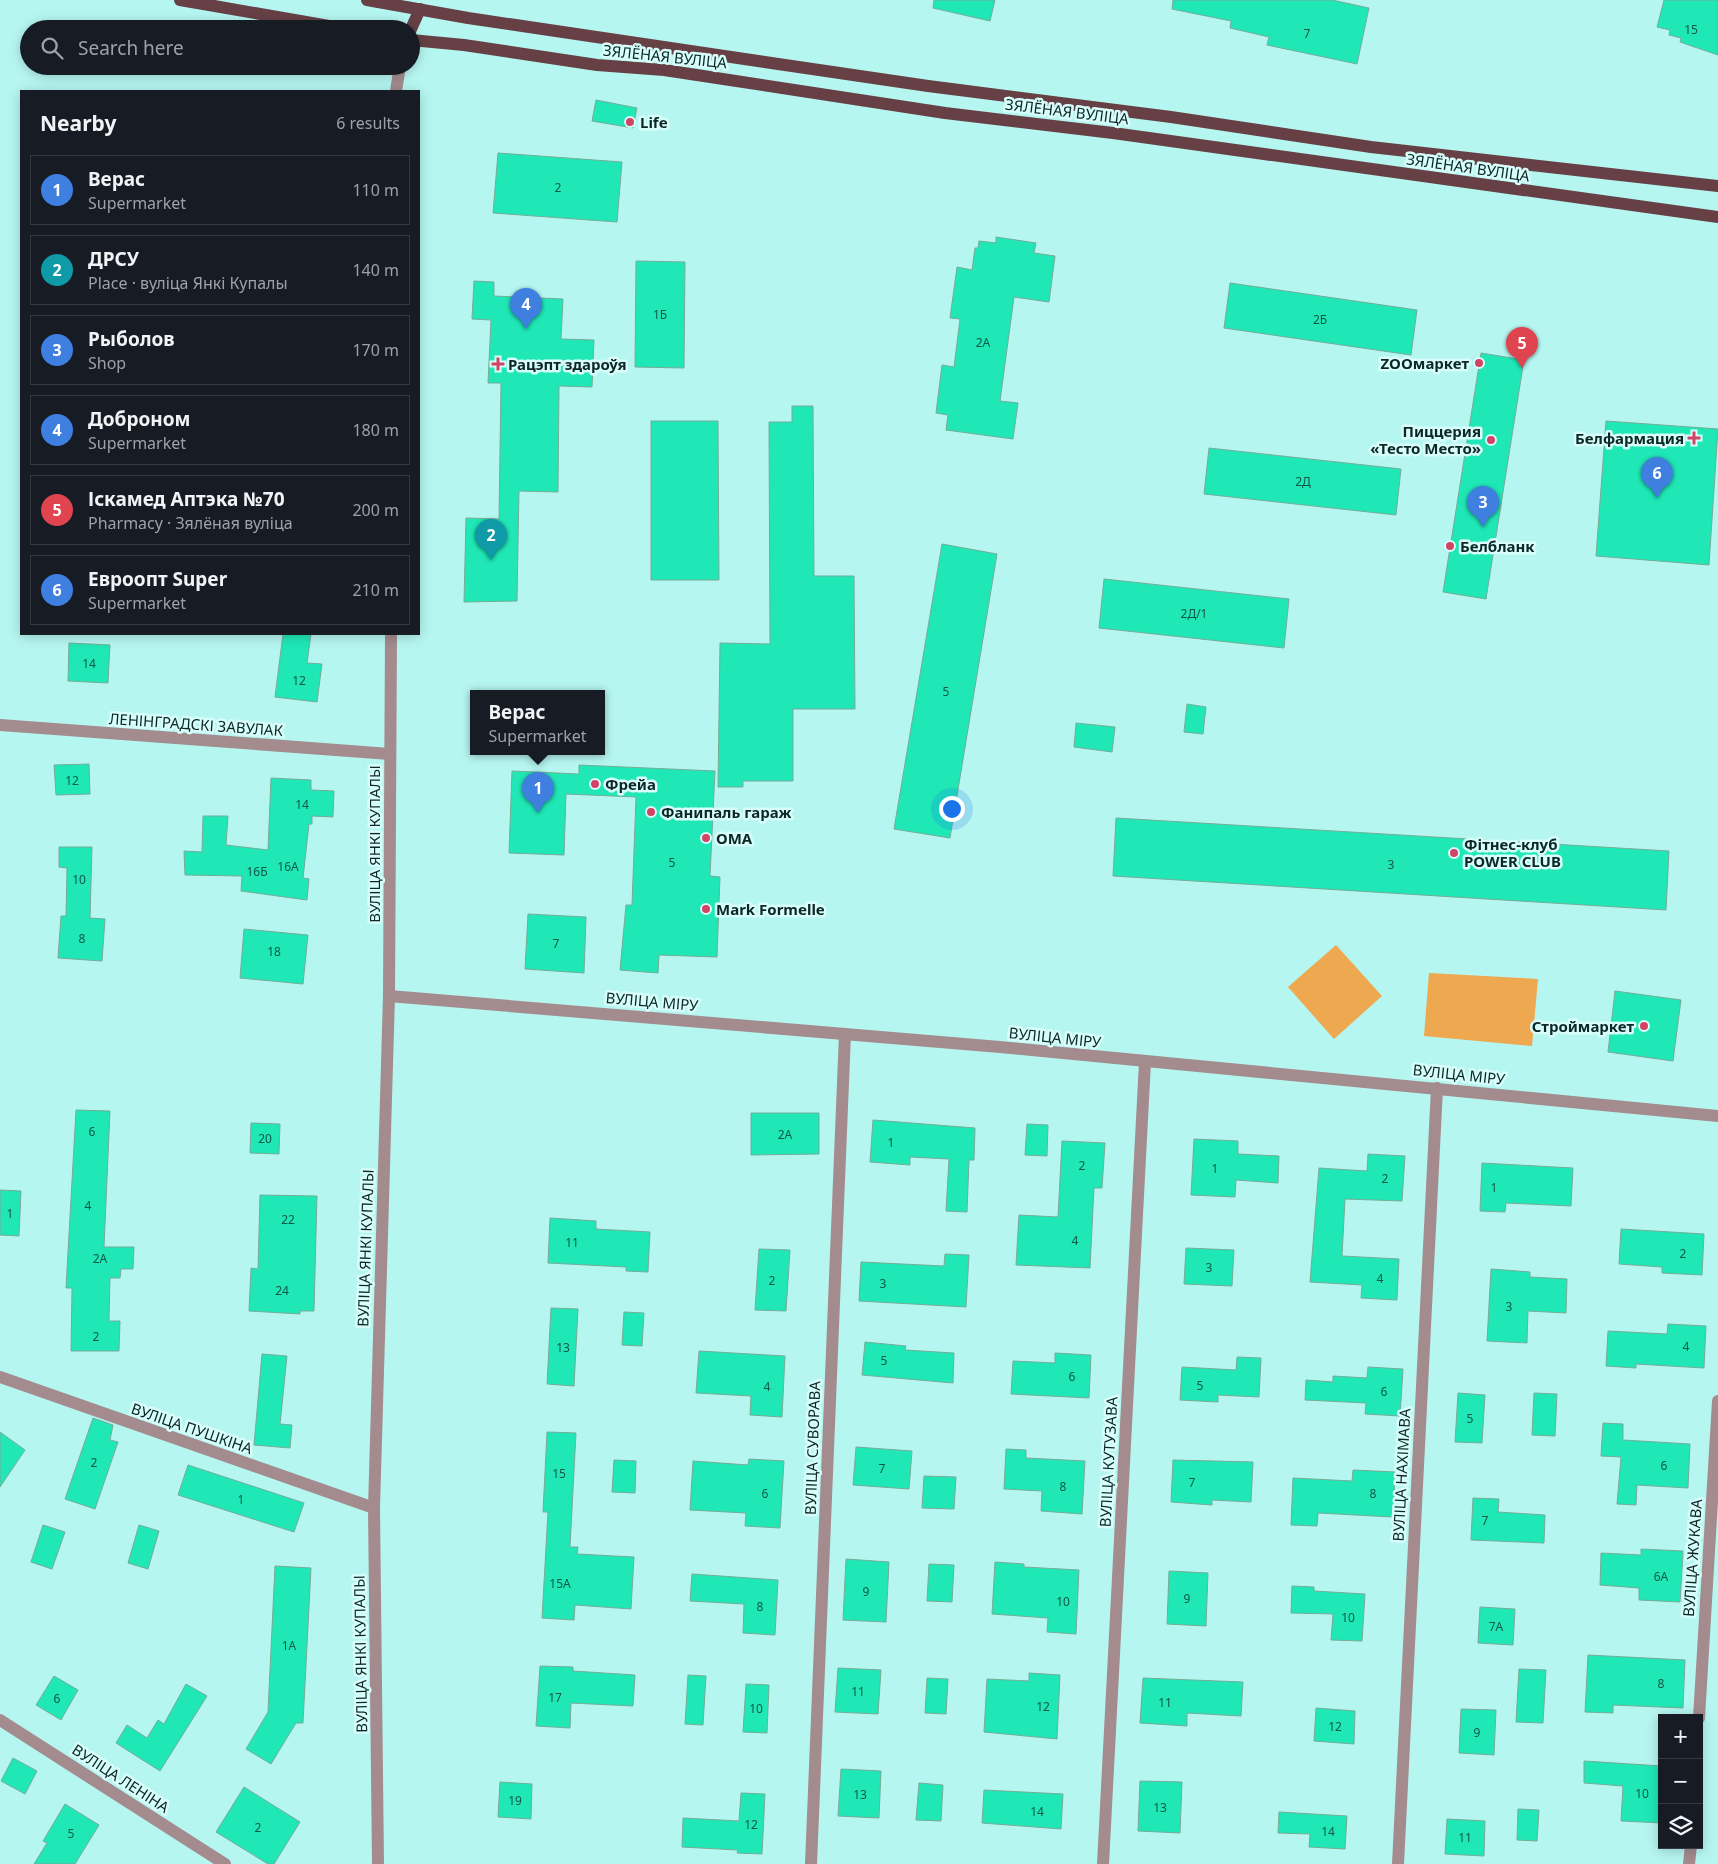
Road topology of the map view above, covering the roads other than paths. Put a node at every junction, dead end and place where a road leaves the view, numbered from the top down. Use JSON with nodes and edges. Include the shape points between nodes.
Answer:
{"nodes":[{"id":1,"x":180,"y":0,"type":"edge"},
{"id":2,"x":367,"y":0,"type":"edge"},
{"id":3,"x":420,"y":9,"type":"junction"},
{"id":4,"x":294,"y":20,"type":"edge"},
{"id":5,"x":415,"y":20,"type":"edge"},
{"id":6,"x":420,"y":41,"type":"edge"},
{"id":7,"x":399,"y":75,"type":"edge"},
{"id":8,"x":396,"y":90,"type":"edge"},
{"id":9,"x":1371,"y":147,"type":"junction"},
{"id":10,"x":1368,"y":170,"type":"junction"},
{"id":11,"x":1718,"y":186,"type":"edge"},
{"id":12,"x":1718,"y":217,"type":"edge"},
{"id":13,"x":391,"y":635,"type":"edge"},
{"id":14,"x":0,"y":725,"type":"edge"},
{"id":15,"x":390,"y":754,"type":"junction"},
{"id":16,"x":389,"y":996,"type":"junction"},
{"id":17,"x":845,"y":1034,"type":"junction"},
{"id":18,"x":1145,"y":1062,"type":"junction"},
{"id":19,"x":1436,"y":1088,"type":"junction"},
{"id":20,"x":1718,"y":1116,"type":"edge"},
{"id":21,"x":0,"y":1376,"type":"edge"},
{"id":22,"x":1718,"y":1401,"type":"edge"},
{"id":23,"x":374,"y":1508,"type":"junction"},
{"id":24,"x":1713,"y":1553,"type":"edge"},
{"id":25,"x":1698,"y":1714,"type":"edge"},
{"id":26,"x":0,"y":1720,"type":"edge"},
{"id":27,"x":1691,"y":1849,"type":"edge"},
{"id":28,"x":226,"y":1864,"type":"edge"},
{"id":29,"x":378,"y":1864,"type":"edge"},
{"id":30,"x":811,"y":1864,"type":"edge"},
{"id":31,"x":1103,"y":1864,"type":"edge"},
{"id":32,"x":1398,"y":1864,"type":"edge"},
{"id":33,"x":1690,"y":1864,"type":"edge"}],
"edges":[{"from":1,"to":4,"type":"main road"},
{"from":2,"to":3,"type":"main road","name":"ЗЯЛЁНАЯ ВУЛІЦА"},
{"from":3,"to":5,"type":"main road"},
{"from":3,"to":9,"type":"main road","name":"ЗЯЛЁНАЯ ВУЛІЦА","via":[[928,86]]},
{"from":6,"to":10,"type":"main road","name":"ЗЯЛЁНАЯ ВУЛІЦА","via":[[597,65],[664,70],[945,113],[1113,133]]},
{"from":7,"to":8,"type":"street"},
{"from":9,"to":10,"type":"main road"},
{"from":9,"to":11,"type":"main road","name":"ЗЯЛЁНАЯ ВУЛІЦА"},
{"from":10,"to":12,"type":"main road","name":"ЗЯЛЁНАЯ ВУЛІЦА"},
{"from":13,"to":15,"type":"street","name":"ВУЛІЦА ЯНКІ КУПАЛЫ"},
{"from":14,"to":15,"type":"street","name":"ЛЕНІНГРАДСКІ ЗАВУЛАК"},
{"from":15,"to":16,"type":"street","name":"ВУЛІЦА ЯНКІ КУПАЛЫ"},
{"from":16,"to":17,"type":"street","name":"ВУЛІЦА МІРУ"},
{"from":16,"to":23,"type":"street","name":"ВУЛІЦА ЯНКІ КУПАЛЫ"},
{"from":17,"to":18,"type":"street","name":"ВУЛІЦА МІРУ"},
{"from":17,"to":30,"type":"street","name":"ВУЛІЦА СУВОРАВА"},
{"from":18,"to":19,"type":"street","name":"ВУЛІЦА МІРУ"},
{"from":18,"to":31,"type":"street","name":"ВУЛІЦА КУТУЗАВА"},
{"from":19,"to":20,"type":"street","name":"ВУЛІЦА МІРУ"},
{"from":19,"to":32,"type":"street","name":"ВУЛІЦА НАХІМАВА"},
{"from":21,"to":23,"type":"street","name":"ВУЛІЦА ПУШКІНА"},
{"from":22,"to":24,"type":"street","name":"ВУЛІЦА ЖУКАВА"},
{"from":23,"to":29,"type":"street","name":"ВУЛІЦА ЯНКІ КУПАЛЫ"},
{"from":24,"to":25,"type":"street","name":"ВУЛІЦА ЖУКАВА"},
{"from":26,"to":28,"type":"street","name":"ВУЛІЦА ЛЕНІНА"},
{"from":27,"to":33,"type":"street"}]}
